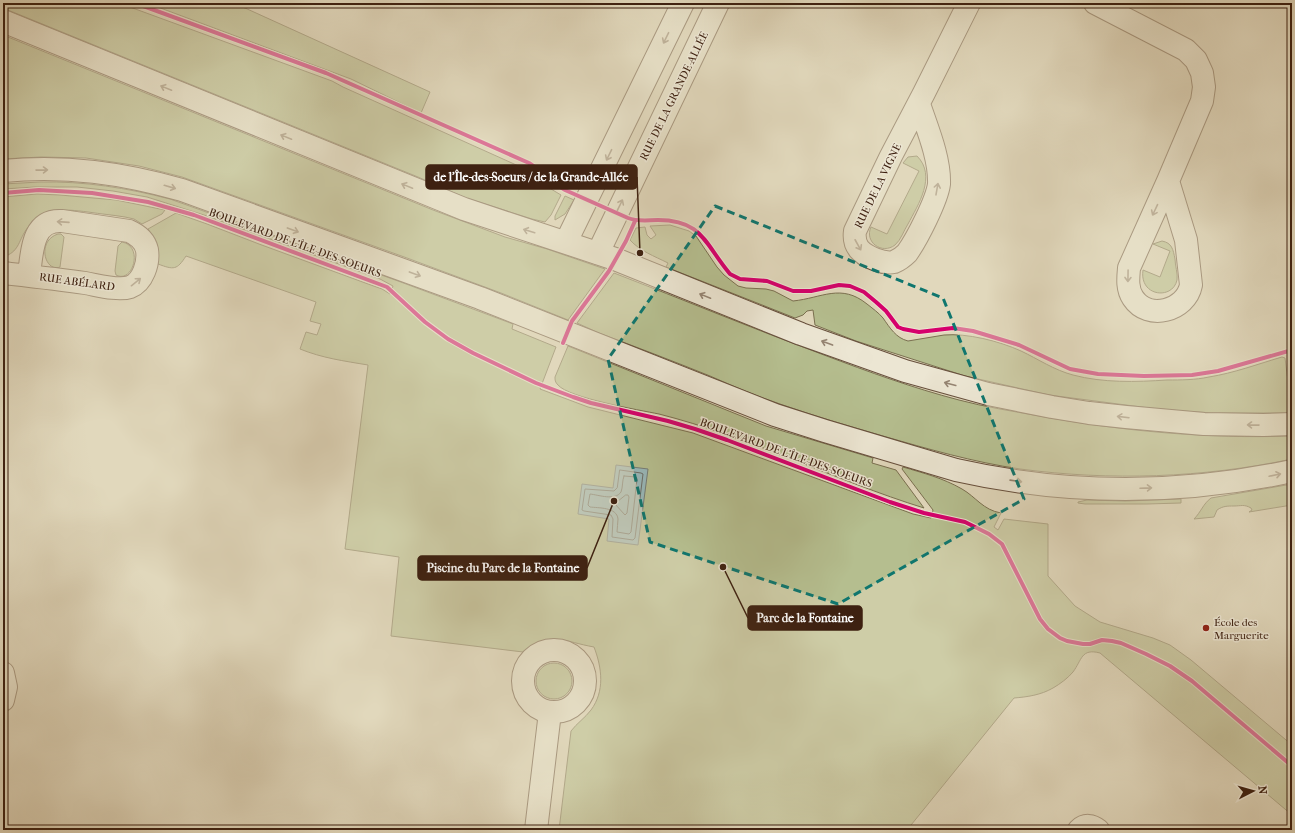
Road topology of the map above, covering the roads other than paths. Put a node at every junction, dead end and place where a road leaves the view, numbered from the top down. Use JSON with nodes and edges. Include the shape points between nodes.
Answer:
{"nodes":[{"id":1,"x":683,"y":3,"type":"edge"},
{"id":2,"x":718,"y":3,"type":"edge"},
{"id":3,"x":969,"y":3,"type":"edge"},
{"id":4,"x":1095,"y":3,"type":"edge"},
{"id":5,"x":3,"y":21,"type":"edge"},
{"id":6,"x":919,"y":104,"type":"junction"},
{"id":7,"x":3,"y":172,"type":"edge"},
{"id":8,"x":1168,"y":181,"type":"junction"},
{"id":9,"x":566,"y":242,"type":"junction"},
{"id":10,"x":598,"y":253,"type":"junction"},
{"id":11,"x":3,"y":273,"type":"edge"},
{"id":12,"x":29,"y":275,"type":"junction"},
{"id":13,"x":1292,"y":424,"type":"edge"},
{"id":14,"x":1292,"y":471,"type":"edge"},
{"id":15,"x":3,"y":672,"type":"edge"},
{"id":16,"x":3,"y":700,"type":"edge"},
{"id":17,"x":550,"y":712,"type":"dead end"},
{"id":18,"x":536,"y":830,"type":"edge"},
{"id":19,"x":1079,"y":830,"type":"edge"},
{"id":20,"x":1098,"y":830,"type":"edge"}],
"edges":[{"from":1,"to":9,"type":"street","one_way":true},
{"from":10,"to":2,"type":"street","name":"RUE DE LA GRANDE-ALLÉE","one_way":true},
{"from":3,"to":6,"type":"street","name":"RUE DE LA VIGNE"},
{"from":4,"to":8,"type":"street","via":[[1186,50],[1196,60],[1202,73],[1202,101]]},
{"from":9,"to":5,"type":"street","one_way":true,"via":[[464,209]]},
{"from":6,"to":6,"type":"street","name":"RUE DE LA VIGNE","one_way":true,"via":[[854,231],[854,240],[859,249],[883,262],[894,262],[904,257],[938,190],[939,177],[935,154]]},
{"from":7,"to":14,"type":"street","name":"BOULEVARD DE L'ÎLE-DES-SOEURS","one_way":true,"via":[[50,169],[95,172],[139,179],[182,190],[486,300],[775,415],[978,475],[1055,486],[1131,489],[1224,483]]},
{"from":8,"to":8,"type":"street","one_way":true,"via":[[1129,268],[1130,292],[1138,304],[1148,309],[1174,307],[1186,298],[1190,285],[1186,240]]},
{"from":9,"to":10,"type":"street"},
{"from":13,"to":10,"type":"street","one_way":true,"via":[[1204,424],[1126,417],[1052,407],[988,394],[874,361]]},
{"from":11,"to":12,"type":"street","name":"RUE ABÉLARD"},
{"from":12,"to":12,"type":"street","name":"RUE ABÉLARD","one_way":true,"via":[[112,287],[129,287],[143,274],[147,255],[142,240],[129,230],[62,221],[52,222],[44,226],[35,238]]},
{"from":15,"to":16,"type":"street","via":[[6,688]]},
{"from":17,"to":18,"type":"street"},
{"from":19,"to":20,"type":"street","via":[[1087,826]]}]}
